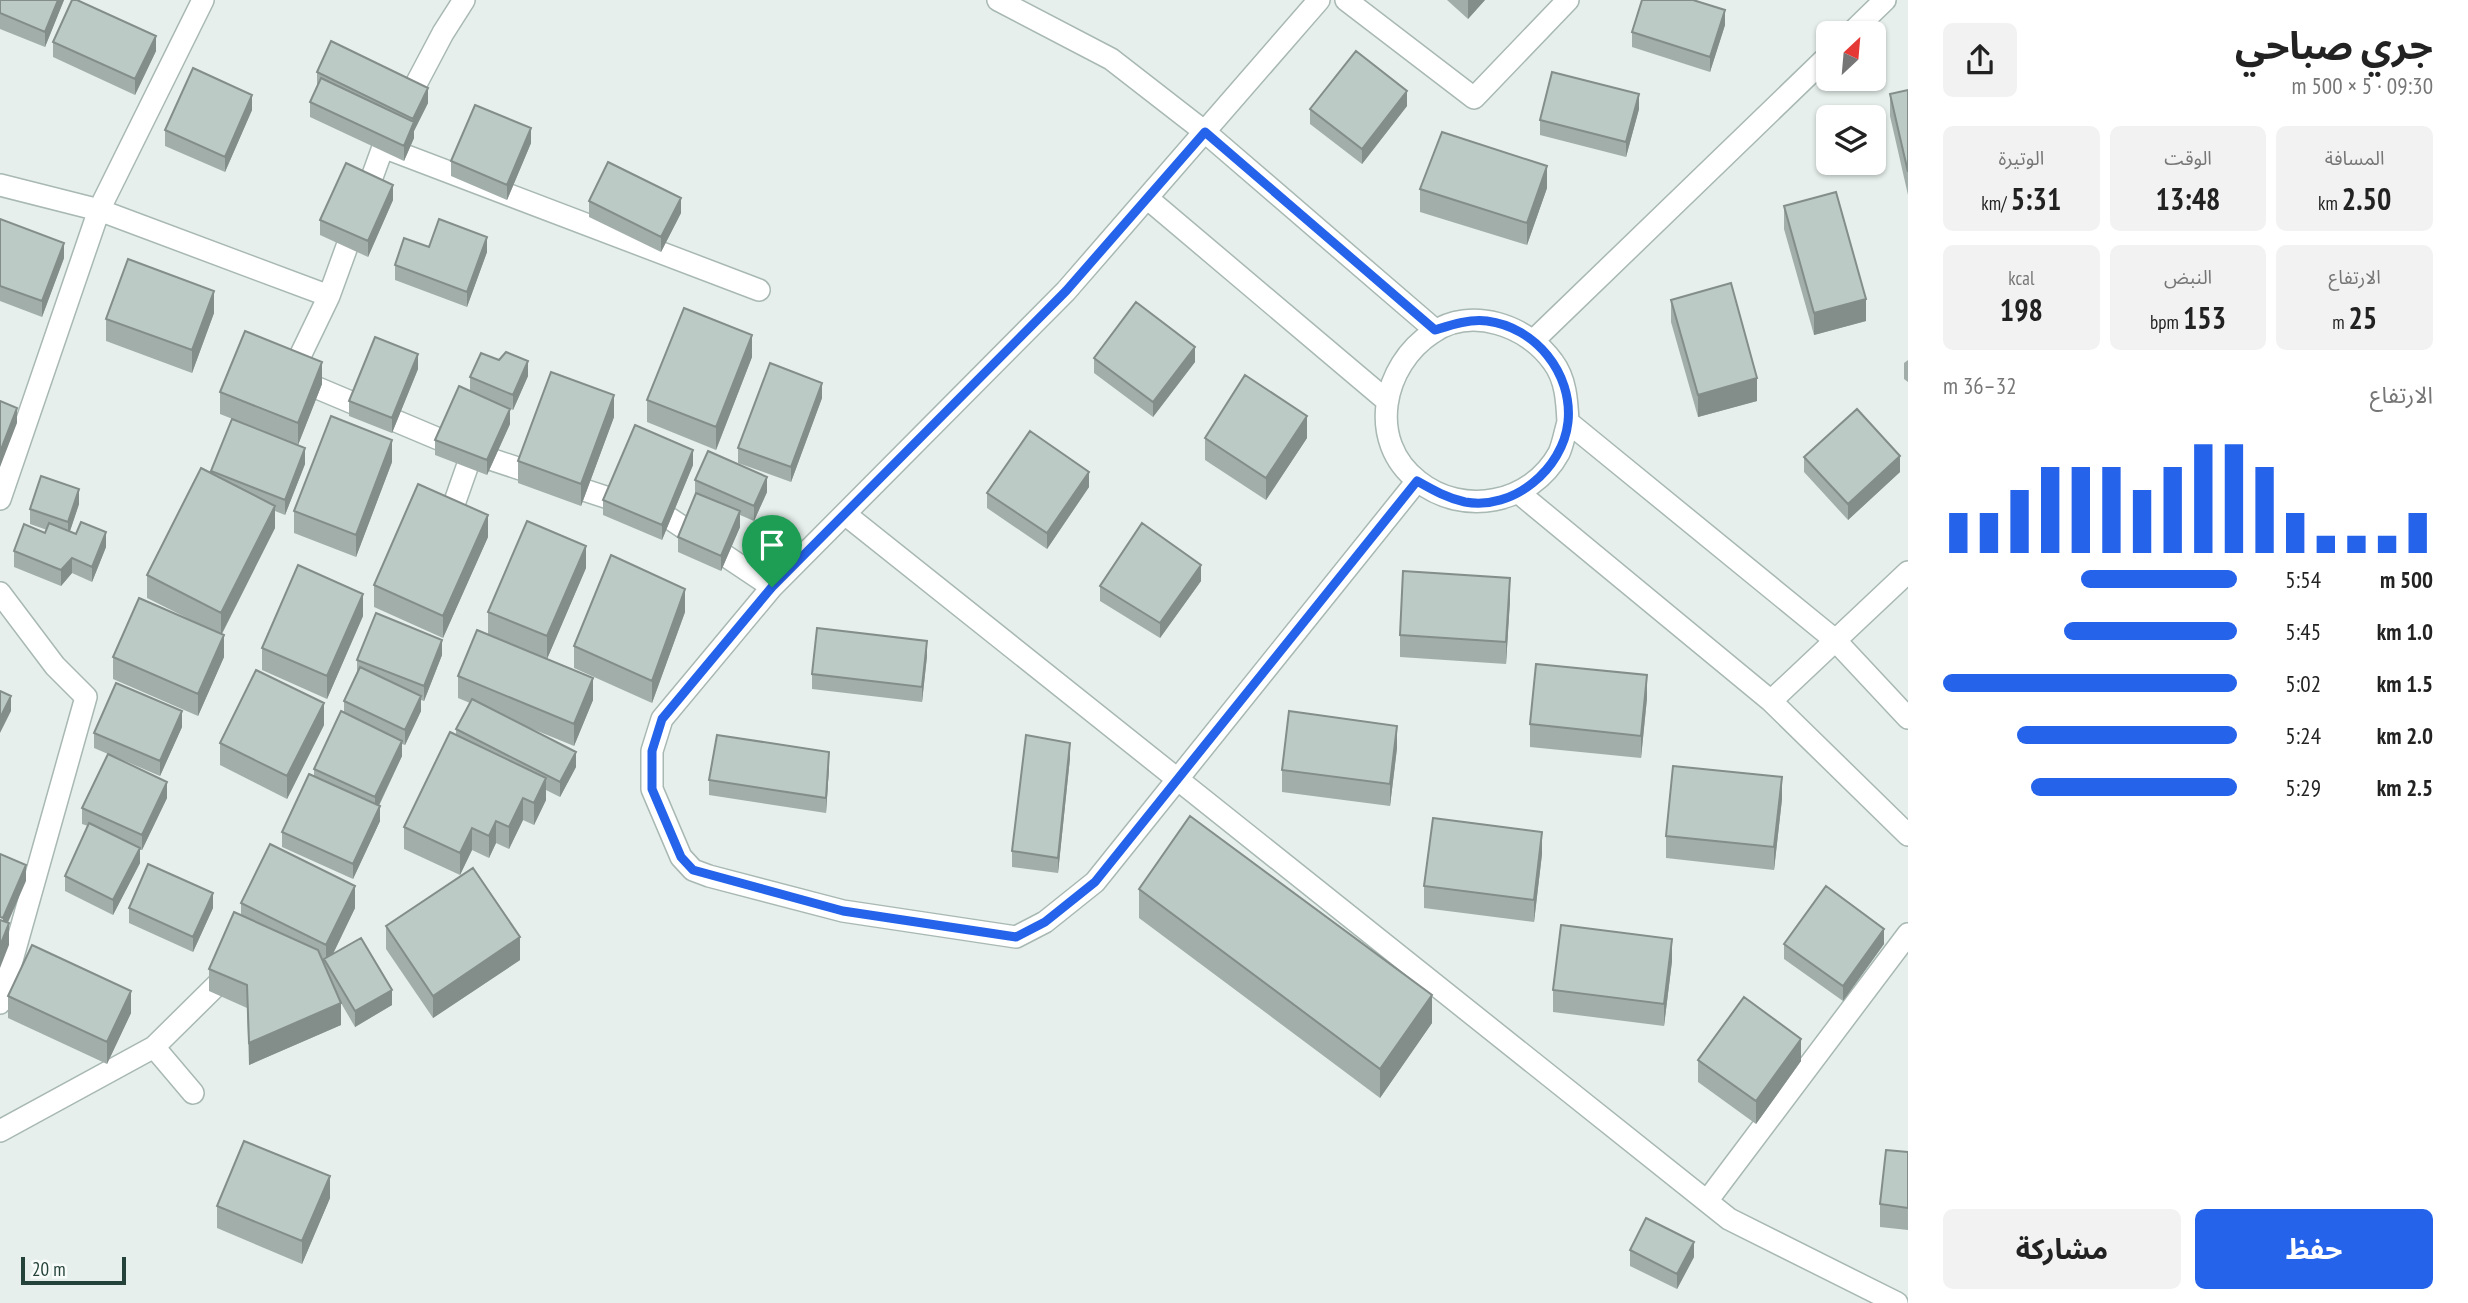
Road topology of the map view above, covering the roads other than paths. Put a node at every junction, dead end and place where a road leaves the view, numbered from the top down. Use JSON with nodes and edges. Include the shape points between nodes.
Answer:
{"nodes":[{"id":1,"x":202,"y":0,"type":"edge"},
{"id":2,"x":464,"y":0,"type":"edge"},
{"id":3,"x":998,"y":0,"type":"edge"},
{"id":4,"x":1319,"y":0,"type":"edge"},
{"id":5,"x":1346,"y":0,"type":"edge"},
{"id":6,"x":1568,"y":0,"type":"edge"},
{"id":7,"x":1885,"y":0,"type":"edge"},
{"id":8,"x":1863,"y":21,"type":"edge"},
{"id":9,"x":1816,"y":68,"type":"edge"},
{"id":10,"x":1205,"y":132,"type":"junction"},
{"id":11,"x":383,"y":147,"type":"junction"},
{"id":12,"x":0,"y":185,"type":"edge"},
{"id":13,"x":1147,"y":198,"type":"junction"},
{"id":14,"x":99,"y":210,"type":"junction"},
{"id":15,"x":759,"y":290,"type":"dead end"},
{"id":16,"x":329,"y":296,"type":"junction"},
{"id":17,"x":1435,"y":330,"type":"junction"},
{"id":18,"x":1534,"y":340,"type":"junction"},
{"id":19,"x":290,"y":376,"type":"junction"},
{"id":20,"x":1386,"y":400,"type":"junction"},
{"id":21,"x":280,"y":401,"type":"edge"},
{"id":22,"x":1568,"y":422,"type":"junction"},
{"id":23,"x":472,"y":453,"type":"junction"},
{"id":24,"x":1417,"y":481,"type":"junction"},
{"id":25,"x":1519,"y":492,"type":"junction"},
{"id":26,"x":0,"y":499,"type":"edge"},
{"id":27,"x":845,"y":514,"type":"junction"},
{"id":28,"x":440,"y":544,"type":"edge"},
{"id":29,"x":1908,"y":572,"type":"edge"},
{"id":30,"x":772,"y":587,"type":"junction"},
{"id":31,"x":0,"y":593,"type":"edge"},
{"id":32,"x":1835,"y":640,"type":"junction"},
{"id":33,"x":1771,"y":701,"type":"junction"},
{"id":34,"x":1908,"y":718,"type":"edge"},
{"id":35,"x":1177,"y":777,"type":"junction"},
{"id":36,"x":1908,"y":835,"type":"edge"},
{"id":37,"x":1908,"y":934,"type":"edge"},
{"id":38,"x":250,"y":953,"type":"edge"},
{"id":39,"x":0,"y":1003,"type":"edge"},
{"id":40,"x":153,"y":1047,"type":"junction"},
{"id":41,"x":193,"y":1093,"type":"dead end"},
{"id":42,"x":0,"y":1132,"type":"edge"},
{"id":43,"x":1707,"y":1201,"type":"junction"},
{"id":44,"x":1897,"y":1303,"type":"edge"}],
"edges":[{"from":1,"to":14,"type":"street"},
{"from":2,"to":11,"type":"street"},
{"from":3,"to":10,"type":"street","via":[[1111,59]]},
{"from":4,"to":10,"type":"street"},
{"from":5,"to":6,"type":"street","via":[[1474,98]]},
{"from":7,"to":8,"type":"street"},
{"from":9,"to":18,"type":"street"},
{"from":10,"to":13,"type":"street"},
{"from":10,"to":17,"type":"street"},
{"from":11,"to":15,"type":"street"},
{"from":11,"to":16,"type":"street"},
{"from":12,"to":14,"type":"street"},
{"from":13,"to":20,"type":"street"},
{"from":13,"to":27,"type":"street","via":[[1066,291]]},
{"from":14,"to":16,"type":"street"},
{"from":14,"to":26,"type":"street"},
{"from":16,"to":19,"type":"street"},
{"from":17,"to":18,"type":"street","via":[[1460,322],[1486,321],[1511,327]]},
{"from":17,"to":20,"type":"street","via":[[1411,348],[1394,372]]},
{"from":18,"to":22,"type":"street","via":[[1555,363],[1566,392]]},
{"from":19,"to":21,"type":"street"},
{"from":19,"to":23,"type":"street"},
{"from":20,"to":24,"type":"street","via":[[1387,430],[1394,449]]},
{"from":22,"to":25,"type":"street","via":[[1559,452],[1541,477]]},
{"from":22,"to":32,"type":"street"},
{"from":23,"to":28,"type":"street"},
{"from":23,"to":30,"type":"street","via":[[669,518]]},
{"from":24,"to":25,"type":"street","via":[[1443,496],[1468,502],[1494,501]]},
{"from":24,"to":35,"type":"street"},
{"from":25,"to":33,"type":"street"},
{"from":27,"to":30,"type":"street"},
{"from":27,"to":35,"type":"street"},
{"from":29,"to":32,"type":"street"},
{"from":30,"to":35,"type":"street","via":[[662,719],[652,751],[652,789],[681,857],[693,870],[843,911],[1016,937],[1045,922],[1095,882]]},
{"from":31,"to":39,"type":"street","via":[[55,666],[86,697]]},
{"from":32,"to":33,"type":"street"},
{"from":32,"to":34,"type":"street"},
{"from":33,"to":36,"type":"street"},
{"from":35,"to":43,"type":"street"},
{"from":37,"to":43,"type":"street"},
{"from":38,"to":40,"type":"street"},
{"from":40,"to":41,"type":"street"},
{"from":40,"to":42,"type":"street"},
{"from":43,"to":44,"type":"street","via":[[1729,1220]]}]}
